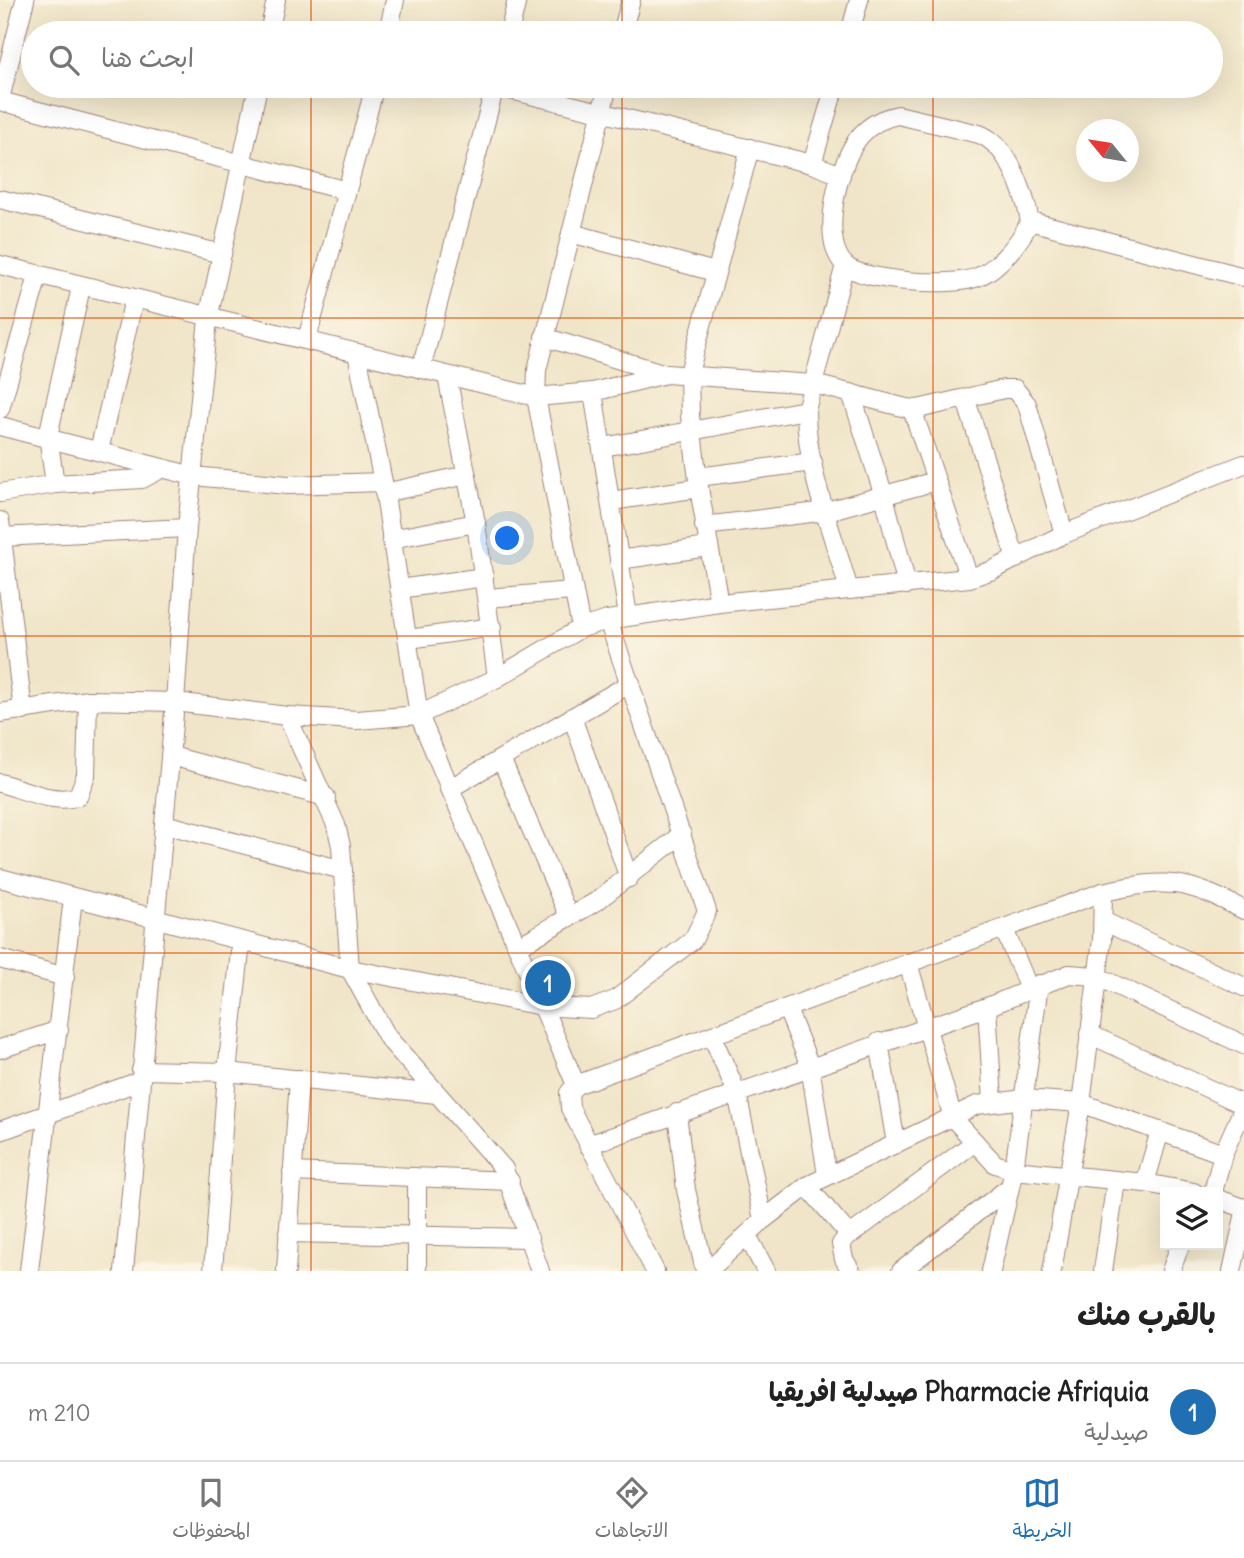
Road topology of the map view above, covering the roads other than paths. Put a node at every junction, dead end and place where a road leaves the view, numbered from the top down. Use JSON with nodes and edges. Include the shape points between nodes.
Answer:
{"nodes":[{"id":1,"x":25,"y":0,"type":"edge"},
{"id":2,"x":276,"y":0,"type":"edge"},
{"id":3,"x":395,"y":0,"type":"edge"},
{"id":4,"x":517,"y":0,"type":"edge"},
{"id":5,"x":631,"y":0,"type":"edge"},
{"id":6,"x":859,"y":0,"type":"edge"},
{"id":7,"x":272,"y":21,"type":"edge"},
{"id":8,"x":391,"y":21,"type":"edge"},
{"id":9,"x":512,"y":21,"type":"edge"},
{"id":10,"x":625,"y":21,"type":"edge"},
{"id":11,"x":853,"y":21,"type":"edge"},
{"id":12,"x":255,"y":98,"type":"edge"},
{"id":13,"x":372,"y":98,"type":"edge"},
{"id":14,"x":492,"y":98,"type":"edge"},
{"id":15,"x":542,"y":98,"type":"edge"},
{"id":16,"x":605,"y":98,"type":"edge"},
{"id":17,"x":831,"y":98,"type":"edge"},
{"id":18,"x":0,"y":100,"type":"edge"},
{"id":19,"x":601,"y":113,"type":"junction"},
{"id":20,"x":750,"y":148,"type":"junction"},
{"id":21,"x":242,"y":162,"type":"junction"},
{"id":22,"x":812,"y":164,"type":"junction"},
{"id":23,"x":841,"y":175,"type":"junction"},
{"id":24,"x":347,"y":191,"type":"junction"},
{"id":25,"x":0,"y":199,"type":"edge"},
{"id":26,"x":1030,"y":221,"type":"junction"},
{"id":27,"x":571,"y":233,"type":"junction"},
{"id":28,"x":222,"y":254,"type":"junction"},
{"id":29,"x":0,"y":265,"type":"edge"},
{"id":30,"x":845,"y":265,"type":"junction"},
{"id":31,"x":715,"y":272,"type":"junction"},
{"id":32,"x":38,"y":276,"type":"junction"},
{"id":33,"x":1244,"y":277,"type":"edge"},
{"id":34,"x":81,"y":286,"type":"junction"},
{"id":35,"x":134,"y":299,"type":"junction"},
{"id":36,"x":208,"y":318,"type":"junction"},
{"id":37,"x":544,"y":337,"type":"junction"},
{"id":38,"x":307,"y":339,"type":"junction"},
{"id":39,"x":356,"y":354,"type":"junction"},
{"id":40,"x":421,"y":369,"type":"junction"},
{"id":41,"x":690,"y":373,"type":"junction"},
{"id":42,"x":666,"y":374,"type":"junction"},
{"id":43,"x":447,"y":376,"type":"junction"},
{"id":44,"x":814,"y":384,"type":"junction"},
{"id":45,"x":593,"y":392,"type":"junction"},
{"id":46,"x":851,"y":393,"type":"junction"},
{"id":47,"x":536,"y":397,"type":"junction"},
{"id":48,"x":965,"y":400,"type":"junction"},
{"id":49,"x":0,"y":409,"type":"edge"},
{"id":50,"x":912,"y":409,"type":"junction"},
{"id":51,"x":806,"y":410,"type":"junction"},
{"id":52,"x":0,"y":426,"type":"edge"},
{"id":53,"x":692,"y":432,"type":"junction"},
{"id":54,"x":48,"y":436,"type":"junction"},
{"id":55,"x":604,"y":447,"type":"junction"},
{"id":56,"x":99,"y":451,"type":"junction"},
{"id":57,"x":813,"y":462,"type":"junction"},
{"id":58,"x":1244,"y":464,"type":"edge"},
{"id":59,"x":161,"y":469,"type":"junction"},
{"id":60,"x":467,"y":475,"type":"junction"},
{"id":61,"x":193,"y":476,"type":"junction"},
{"id":62,"x":936,"y":481,"type":"junction"},
{"id":63,"x":699,"y":483,"type":"junction"},
{"id":64,"x":55,"y":484,"type":"junction"},
{"id":65,"x":383,"y":488,"type":"junction"},
{"id":66,"x":0,"y":493,"type":"edge"},
{"id":67,"x":884,"y":496,"type":"junction"},
{"id":68,"x":611,"y":501,"type":"junction"},
{"id":69,"x":827,"y":511,"type":"junction"},
{"id":70,"x":476,"y":523,"type":"junction"},
{"id":71,"x":704,"y":526,"type":"junction"},
{"id":72,"x":187,"y":528,"type":"junction"},
{"id":73,"x":1,"y":532,"type":"edge"},
{"id":74,"x":1064,"y":534,"type":"junction"},
{"id":75,"x":391,"y":539,"type":"junction"},
{"id":76,"x":708,"y":547,"type":"junction"},
{"id":77,"x":1016,"y":559,"type":"junction"},
{"id":78,"x":619,"y":560,"type":"junction"},
{"id":79,"x":484,"y":577,"type":"junction"},
{"id":80,"x":969,"y":578,"type":"junction"},
{"id":81,"x":907,"y":585,"type":"junction"},
{"id":82,"x":399,"y":589,"type":"junction"},
{"id":83,"x":849,"y":590,"type":"junction"},
{"id":84,"x":572,"y":591,"type":"junction"},
{"id":85,"x":487,"y":598,"type":"junction"},
{"id":86,"x":719,"y":603,"type":"junction"},
{"id":87,"x":628,"y":616,"type":"junction"},
{"id":88,"x":608,"y":620,"type":"junction"},
{"id":89,"x":7,"y":626,"type":"edge"},
{"id":90,"x":492,"y":627,"type":"junction"},
{"id":91,"x":581,"y":628,"type":"junction"},
{"id":92,"x":408,"y":639,"type":"junction"},
{"id":93,"x":498,"y":678,"type":"junction"},
{"id":94,"x":631,"y":683,"type":"junction"},
{"id":95,"x":88,"y":700,"type":"junction"},
{"id":96,"x":176,"y":702,"type":"junction"},
{"id":97,"x":23,"y":711,"type":"junction"},
{"id":98,"x":0,"y":713,"type":"edge"},
{"id":99,"x":419,"y":715,"type":"junction"},
{"id":100,"x":287,"y":716,"type":"junction"},
{"id":101,"x":572,"y":717,"type":"junction"},
{"id":102,"x":171,"y":756,"type":"junction"},
{"id":103,"x":502,"y":761,"type":"junction"},
{"id":104,"x":0,"y":782,"type":"edge"},
{"id":105,"x":449,"y":789,"type":"junction"},
{"id":106,"x":326,"y":797,"type":"junction"},
{"id":107,"x":164,"y":824,"type":"junction"},
{"id":108,"x":682,"y":834,"type":"junction"},
{"id":109,"x":343,"y":870,"type":"junction"},
{"id":110,"x":0,"y":877,"type":"edge"},
{"id":111,"x":629,"y":878,"type":"junction"},
{"id":112,"x":1103,"y":892,"type":"junction"},
{"id":113,"x":73,"y":898,"type":"junction"},
{"id":114,"x":1244,"y":910,"type":"edge"},
{"id":115,"x":156,"y":916,"type":"junction"},
{"id":116,"x":569,"y":918,"type":"junction"},
{"id":117,"x":1103,"y":921,"type":"junction"},
{"id":118,"x":1004,"y":929,"type":"junction"},
{"id":119,"x":241,"y":942,"type":"junction"},
{"id":120,"x":517,"y":947,"type":"junction"},
{"id":121,"x":0,"y":959,"type":"edge"},
{"id":122,"x":908,"y":963,"type":"junction"},
{"id":123,"x":350,"y":969,"type":"junction"},
{"id":124,"x":1096,"y":976,"type":"junction"},
{"id":125,"x":65,"y":977,"type":"junction"},
{"id":126,"x":1034,"y":986,"type":"junction"},
{"id":127,"x":1244,"y":987,"type":"edge"},
{"id":128,"x":541,"y":1006,"type":"junction"},
{"id":129,"x":987,"y":1007,"type":"junction"},
{"id":130,"x":787,"y":1009,"type":"junction"},
{"id":131,"x":928,"y":1026,"type":"junction"},
{"id":132,"x":59,"y":1030,"type":"junction"},
{"id":133,"x":1089,"y":1034,"type":"junction"},
{"id":134,"x":712,"y":1036,"type":"junction"},
{"id":135,"x":879,"y":1042,"type":"junction"},
{"id":136,"x":1244,"y":1045,"type":"edge"},
{"id":137,"x":0,"y":1049,"type":"edge"},
{"id":138,"x":810,"y":1066,"type":"junction"},
{"id":139,"x":227,"y":1072,"type":"junction"},
{"id":140,"x":141,"y":1076,"type":"junction"},
{"id":141,"x":299,"y":1079,"type":"junction"},
{"id":142,"x":576,"y":1085,"type":"junction"},
{"id":143,"x":737,"y":1093,"type":"junction"},
{"id":144,"x":438,"y":1094,"type":"junction"},
{"id":145,"x":1024,"y":1099,"type":"junction"},
{"id":146,"x":993,"y":1102,"type":"junction"},
{"id":147,"x":1081,"y":1104,"type":"junction"},
{"id":148,"x":1244,"y":1106,"type":"edge"},
{"id":149,"x":677,"y":1113,"type":"junction"},
{"id":150,"x":48,"y":1114,"type":"junction"},
{"id":151,"x":953,"y":1118,"type":"junction"},
{"id":152,"x":0,"y":1131,"type":"edge"},
{"id":153,"x":1160,"y":1131,"type":"junction"},
{"id":154,"x":975,"y":1142,"type":"junction"},
{"id":155,"x":589,"y":1144,"type":"junction"},
{"id":156,"x":897,"y":1144,"type":"junction"},
{"id":157,"x":1223,"y":1154,"type":"junction"},
{"id":158,"x":1014,"y":1170,"type":"junction"},
{"id":159,"x":292,"y":1172,"type":"junction"},
{"id":160,"x":827,"y":1175,"type":"junction"},
{"id":161,"x":1069,"y":1175,"type":"junction"},
{"id":162,"x":417,"y":1178,"type":"junction"},
{"id":163,"x":510,"y":1181,"type":"junction"},
{"id":164,"x":1116,"y":1181,"type":"junction"},
{"id":165,"x":1145,"y":1183,"type":"junction"},
{"id":166,"x":807,"y":1186,"type":"junction"},
{"id":167,"x":1167,"y":1187,"type":"edge"},
{"id":168,"x":1214,"y":1187,"type":"edge"},
{"id":169,"x":1007,"y":1189,"type":"junction"},
{"id":170,"x":1223,"y":1201,"type":"edge"},
{"id":171,"x":1244,"y":1208,"type":"edge"},
{"id":172,"x":1244,"y":1217,"type":"edge"},
{"id":173,"x":763,"y":1220,"type":"junction"},
{"id":174,"x":288,"y":1233,"type":"junction"},
{"id":175,"x":850,"y":1233,"type":"junction"},
{"id":176,"x":747,"y":1235,"type":"junction"},
{"id":177,"x":417,"y":1236,"type":"junction"},
{"id":178,"x":528,"y":1238,"type":"junction"},
{"id":179,"x":1178,"y":1250,"type":"edge"},
{"id":180,"x":29,"y":1271,"type":"edge"},
{"id":181,"x":124,"y":1271,"type":"edge"},
{"id":182,"x":213,"y":1271,"type":"edge"},
{"id":183,"x":286,"y":1271,"type":"edge"},
{"id":184,"x":417,"y":1271,"type":"edge"},
{"id":185,"x":540,"y":1271,"type":"edge"},
{"id":186,"x":655,"y":1271,"type":"edge"},
{"id":187,"x":706,"y":1271,"type":"edge"},
{"id":188,"x":766,"y":1271,"type":"edge"},
{"id":189,"x":851,"y":1271,"type":"edge"},
{"id":190,"x":901,"y":1271,"type":"edge"},
{"id":191,"x":991,"y":1271,"type":"edge"},
{"id":192,"x":1052,"y":1271,"type":"edge"},
{"id":193,"x":1103,"y":1271,"type":"edge"},
{"id":194,"x":1171,"y":1271,"type":"edge"},
{"id":195,"x":1232,"y":1271,"type":"edge"}],
"edges":[{"from":1,"to":18,"type":"street"},
{"from":2,"to":7,"type":"street"},
{"from":3,"to":8,"type":"street"},
{"from":4,"to":9,"type":"street"},
{"from":5,"to":10,"type":"street"},
{"from":6,"to":11,"type":"street"},
{"from":12,"to":21,"type":"street"},
{"from":13,"to":24,"type":"street"},
{"from":14,"to":40,"type":"street"},
{"from":15,"to":19,"type":"street"},
{"from":16,"to":19,"type":"street"},
{"from":17,"to":22,"type":"street"},
{"from":18,"to":21,"type":"street"},
{"from":19,"to":20,"type":"street"},
{"from":19,"to":27,"type":"street"},
{"from":20,"to":22,"type":"street"},
{"from":20,"to":31,"type":"street"},
{"from":21,"to":24,"type":"street"},
{"from":21,"to":28,"type":"street"},
{"from":22,"to":23,"type":"street"},
{"from":23,"to":26,"type":"street","via":[[859,137],[885,117],[898,115],[968,131],[991,139],[1001,149]]},
{"from":23,"to":30,"type":"street","via":[[831,234],[836,255]]},
{"from":24,"to":38,"type":"street"},
{"from":25,"to":28,"type":"street"},
{"from":26,"to":30,"type":"street","via":[[1013,248],[980,276],[951,282],[867,276]]},
{"from":26,"to":33,"type":"street"},
{"from":27,"to":31,"type":"street"},
{"from":27,"to":37,"type":"street"},
{"from":28,"to":36,"type":"street"},
{"from":29,"to":32,"type":"street"},
{"from":30,"to":44,"type":"street"},
{"from":31,"to":41,"type":"street"},
{"from":32,"to":34,"type":"street"},
{"from":32,"to":49,"type":"street"},
{"from":34,"to":35,"type":"street"},
{"from":34,"to":54,"type":"street"},
{"from":35,"to":36,"type":"street"},
{"from":35,"to":56,"type":"street"},
{"from":36,"to":38,"type":"street"},
{"from":36,"to":61,"type":"street"},
{"from":37,"to":42,"type":"street"},
{"from":37,"to":47,"type":"street"},
{"from":38,"to":39,"type":"street"},
{"from":39,"to":40,"type":"street"},
{"from":39,"to":65,"type":"street"},
{"from":40,"to":43,"type":"street"},
{"from":41,"to":42,"type":"street"},
{"from":41,"to":44,"type":"street"},
{"from":41,"to":53,"type":"street"},
{"from":42,"to":45,"type":"street"},
{"from":43,"to":47,"type":"street"},
{"from":43,"to":60,"type":"street"},
{"from":44,"to":46,"type":"street"},
{"from":44,"to":51,"type":"street"},
{"from":45,"to":47,"type":"street"},
{"from":45,"to":55,"type":"street"},
{"from":46,"to":50,"type":"street"},
{"from":46,"to":67,"type":"street"},
{"from":47,"to":84,"type":"street"},
{"from":48,"to":50,"type":"street"},
{"from":48,"to":74,"type":"street","via":[[1004,389],[1023,395]]},
{"from":48,"to":77,"type":"street"},
{"from":50,"to":62,"type":"street"},
{"from":51,"to":53,"type":"street"},
{"from":51,"to":57,"type":"street"},
{"from":52,"to":54,"type":"street"},
{"from":53,"to":55,"type":"street"},
{"from":53,"to":63,"type":"street"},
{"from":54,"to":56,"type":"street"},
{"from":54,"to":64,"type":"street"},
{"from":55,"to":68,"type":"street"},
{"from":56,"to":59,"type":"street"},
{"from":57,"to":63,"type":"street"},
{"from":57,"to":69,"type":"street"},
{"from":58,"to":74,"type":"street"},
{"from":59,"to":61,"type":"street"},
{"from":59,"to":64,"type":"street","via":[[142,480]]},
{"from":60,"to":65,"type":"street"},
{"from":60,"to":70,"type":"street"},
{"from":61,"to":65,"type":"street"},
{"from":61,"to":72,"type":"street"},
{"from":62,"to":67,"type":"street"},
{"from":62,"to":80,"type":"street"},
{"from":63,"to":68,"type":"street"},
{"from":63,"to":71,"type":"street"},
{"from":64,"to":66,"type":"street"},
{"from":65,"to":75,"type":"street"},
{"from":67,"to":69,"type":"street"},
{"from":67,"to":81,"type":"street"},
{"from":68,"to":78,"type":"street"},
{"from":69,"to":71,"type":"street"},
{"from":69,"to":83,"type":"street"},
{"from":70,"to":75,"type":"street"},
{"from":70,"to":79,"type":"street"},
{"from":71,"to":76,"type":"street"},
{"from":72,"to":73,"type":"street"},
{"from":72,"to":96,"type":"street"},
{"from":73,"to":89,"type":"street"},
{"from":74,"to":77,"type":"street"},
{"from":75,"to":82,"type":"street"},
{"from":76,"to":78,"type":"street"},
{"from":76,"to":86,"type":"street"},
{"from":77,"to":80,"type":"street"},
{"from":78,"to":87,"type":"street"},
{"from":79,"to":82,"type":"street"},
{"from":79,"to":85,"type":"street"},
{"from":80,"to":81,"type":"street"},
{"from":81,"to":83,"type":"street"},
{"from":82,"to":92,"type":"street"},
{"from":83,"to":86,"type":"street"},
{"from":84,"to":85,"type":"street"},
{"from":84,"to":91,"type":"street"},
{"from":85,"to":90,"type":"street"},
{"from":86,"to":87,"type":"street"},
{"from":87,"to":88,"type":"street"},
{"from":88,"to":91,"type":"street"},
{"from":88,"to":94,"type":"street"},
{"from":89,"to":97,"type":"street"},
{"from":90,"to":92,"type":"street"},
{"from":90,"to":93,"type":"street"},
{"from":91,"to":93,"type":"street"},
{"from":92,"to":99,"type":"street"},
{"from":93,"to":99,"type":"street"},
{"from":94,"to":101,"type":"street"},
{"from":94,"to":108,"type":"street"},
{"from":95,"to":96,"type":"street"},
{"from":95,"to":97,"type":"street"},
{"from":95,"to":104,"type":"street","via":[[86,775],[78,796],[54,798]]},
{"from":96,"to":100,"type":"street"},
{"from":96,"to":102,"type":"street"},
{"from":97,"to":98,"type":"street"},
{"from":99,"to":100,"type":"street","via":[[357,720]]},
{"from":99,"to":105,"type":"street"},
{"from":100,"to":106,"type":"street"},
{"from":101,"to":103,"type":"street"},
{"from":101,"to":111,"type":"street"},
{"from":102,"to":106,"type":"street"},
{"from":102,"to":107,"type":"street"},
{"from":103,"to":105,"type":"street"},
{"from":103,"to":116,"type":"street"},
{"from":105,"to":120,"type":"street"},
{"from":106,"to":109,"type":"street"},
{"from":107,"to":109,"type":"street"},
{"from":107,"to":115,"type":"street"},
{"from":108,"to":111,"type":"street"},
{"from":108,"to":128,"type":"street","via":[[706,901],[705,920],[693,940],[615,1000],[591,1009]]},
{"from":109,"to":123,"type":"street"},
{"from":110,"to":113,"type":"street"},
{"from":111,"to":116,"type":"street"},
{"from":112,"to":114,"type":"street","via":[[1156,881],[1179,883]]},
{"from":112,"to":117,"type":"street"},
{"from":112,"to":118,"type":"street"},
{"from":113,"to":115,"type":"street"},
{"from":113,"to":125,"type":"street"},
{"from":115,"to":119,"type":"street"},
{"from":115,"to":140,"type":"street"},
{"from":116,"to":120,"type":"street"},
{"from":117,"to":124,"type":"street"},
{"from":117,"to":127,"type":"street"},
{"from":118,"to":122,"type":"street"},
{"from":118,"to":126,"type":"street"},
{"from":119,"to":123,"type":"street"},
{"from":119,"to":139,"type":"street"},
{"from":120,"to":128,"type":"street"},
{"from":121,"to":125,"type":"street"},
{"from":122,"to":130,"type":"street"},
{"from":122,"to":131,"type":"street"},
{"from":123,"to":128,"type":"street"},
{"from":123,"to":144,"type":"street","via":[[388,1038]]},
{"from":124,"to":126,"type":"street","via":[[1069,974]]},
{"from":124,"to":133,"type":"street"},
{"from":124,"to":136,"type":"street"},
{"from":125,"to":132,"type":"street"},
{"from":126,"to":129,"type":"street"},
{"from":126,"to":145,"type":"street"},
{"from":128,"to":142,"type":"street"},
{"from":129,"to":131,"type":"street"},
{"from":129,"to":146,"type":"street"},
{"from":130,"to":134,"type":"street"},
{"from":130,"to":138,"type":"street"},
{"from":131,"to":135,"type":"street"},
{"from":131,"to":151,"type":"street"},
{"from":132,"to":137,"type":"street"},
{"from":132,"to":150,"type":"street"},
{"from":133,"to":147,"type":"street"},
{"from":133,"to":148,"type":"street"},
{"from":134,"to":142,"type":"street"},
{"from":134,"to":143,"type":"street"},
{"from":135,"to":138,"type":"street"},
{"from":135,"to":156,"type":"street"},
{"from":138,"to":143,"type":"street"},
{"from":138,"to":160,"type":"street"},
{"from":139,"to":140,"type":"street"},
{"from":139,"to":141,"type":"street"},
{"from":139,"to":182,"type":"street"},
{"from":140,"to":150,"type":"street"},
{"from":140,"to":181,"type":"street"},
{"from":141,"to":144,"type":"street"},
{"from":141,"to":159,"type":"street"},
{"from":142,"to":155,"type":"street","via":[[568,1101]]},
{"from":143,"to":149,"type":"street"},
{"from":143,"to":173,"type":"street"},
{"from":144,"to":163,"type":"street","via":[[494,1156]]},
{"from":145,"to":146,"type":"street"},
{"from":145,"to":147,"type":"street"},
{"from":145,"to":158,"type":"street"},
{"from":146,"to":151,"type":"street","via":[[976,1105]]},
{"from":147,"to":153,"type":"street"},
{"from":147,"to":161,"type":"street"},
{"from":148,"to":157,"type":"street"},
{"from":149,"to":155,"type":"street"},
{"from":149,"to":187,"type":"street","via":[[686,1190]]},
{"from":150,"to":152,"type":"street"},
{"from":150,"to":180,"type":"street"},
{"from":151,"to":154,"type":"street"},
{"from":151,"to":156,"type":"street"},
{"from":153,"to":157,"type":"street"},
{"from":153,"to":165,"type":"street"},
{"from":154,"to":158,"type":"street","via":[[995,1164]]},
{"from":154,"to":175,"type":"street"},
{"from":155,"to":186,"type":"street"},
{"from":156,"to":160,"type":"street"},
{"from":157,"to":168,"type":"street"},
{"from":158,"to":161,"type":"street"},
{"from":158,"to":169,"type":"street"},
{"from":159,"to":162,"type":"street"},
{"from":159,"to":174,"type":"street"},
{"from":160,"to":166,"type":"street"},
{"from":161,"to":164,"type":"street"},
{"from":161,"to":192,"type":"street"},
{"from":162,"to":163,"type":"street"},
{"from":162,"to":177,"type":"street"},
{"from":163,"to":178,"type":"street"},
{"from":164,"to":165,"type":"street"},
{"from":164,"to":193,"type":"street"},
{"from":165,"to":167,"type":"street"},
{"from":166,"to":173,"type":"street"},
{"from":166,"to":175,"type":"street"},
{"from":169,"to":190,"type":"street"},
{"from":169,"to":191,"type":"street"},
{"from":170,"to":171,"type":"street"},
{"from":172,"to":195,"type":"street"},
{"from":173,"to":176,"type":"street"},
{"from":174,"to":177,"type":"street"},
{"from":174,"to":183,"type":"street"},
{"from":175,"to":189,"type":"street","via":[[841,1244]]},
{"from":176,"to":187,"type":"street"},
{"from":176,"to":188,"type":"street"},
{"from":177,"to":178,"type":"street"},
{"from":177,"to":184,"type":"street"},
{"from":178,"to":185,"type":"street"},
{"from":179,"to":194,"type":"street"}]}
